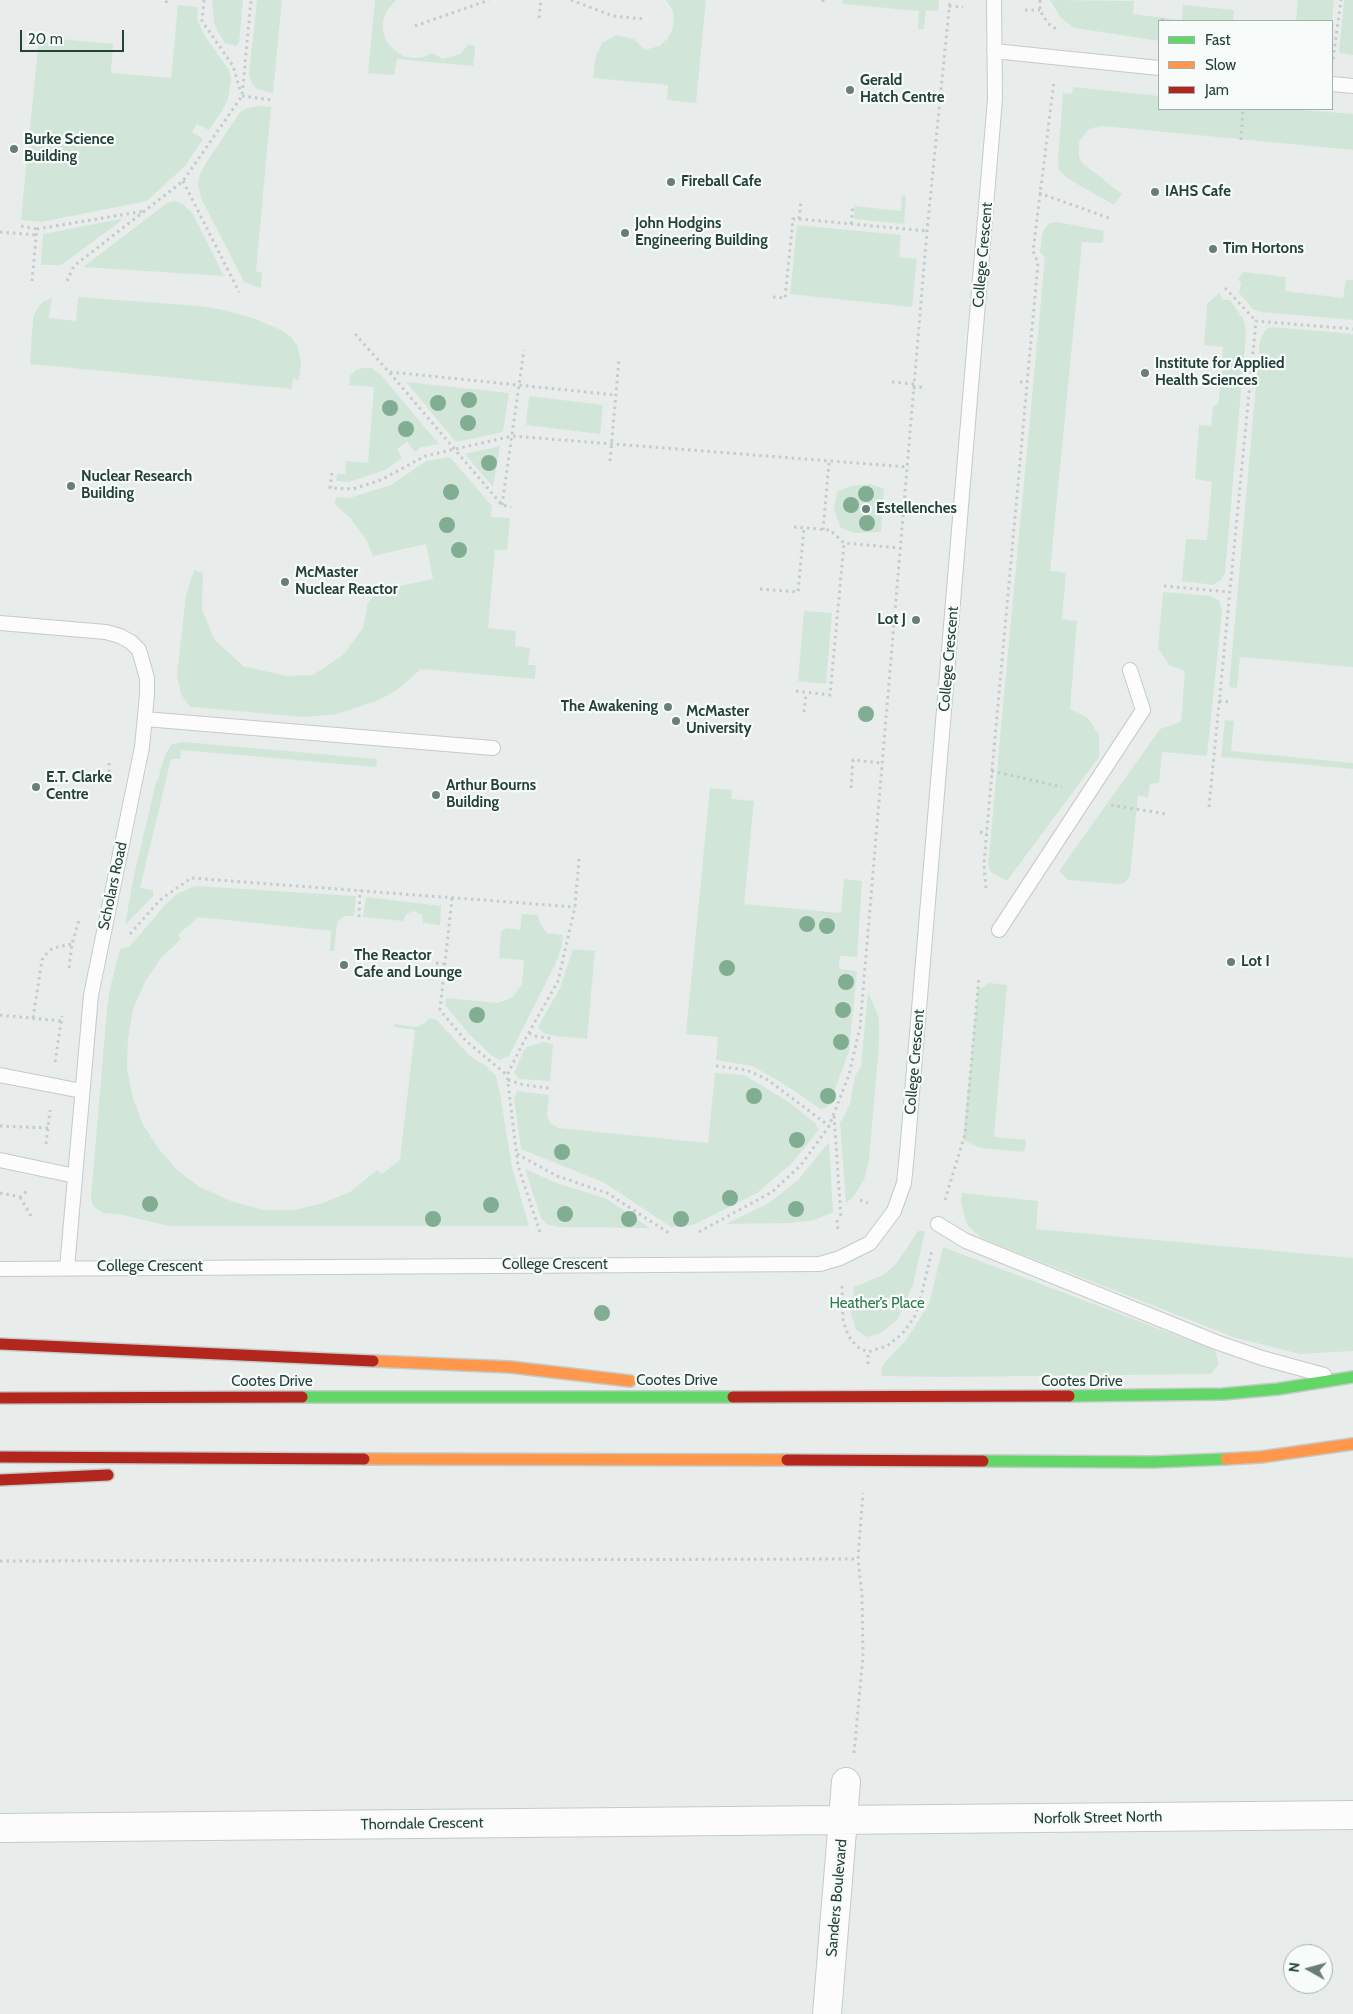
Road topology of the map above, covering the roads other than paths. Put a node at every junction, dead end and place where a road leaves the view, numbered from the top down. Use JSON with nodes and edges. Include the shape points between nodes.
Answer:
{"nodes":[{"id":1,"x":994,"y":0,"type":"edge"},
{"id":2,"x":994,"y":51,"type":"junction"},
{"id":3,"x":1158,"y":68,"type":"edge"},
{"id":4,"x":1333,"y":84,"type":"edge"},
{"id":5,"x":1353,"y":86,"type":"edge"},
{"id":6,"x":0,"y":623,"type":"edge"},
{"id":7,"x":1130,"y":670,"type":"dead end"},
{"id":8,"x":146,"y":719,"type":"junction"},
{"id":9,"x":492,"y":748,"type":"dead end"},
{"id":10,"x":999,"y":930,"type":"dead end"},
{"id":11,"x":0,"y":1075,"type":"edge"},
{"id":12,"x":82,"y":1091,"type":"junction"},
{"id":13,"x":0,"y":1160,"type":"edge"},
{"id":14,"x":75,"y":1176,"type":"junction"},
{"id":15,"x":938,"y":1224,"type":"road end"},
{"id":16,"x":67,"y":1268,"type":"junction"},
{"id":17,"x":0,"y":1269,"type":"edge"},
{"id":18,"x":0,"y":1344,"type":"edge"},
{"id":19,"x":1353,"y":1377,"type":"edge"},
{"id":20,"x":1339,"y":1380,"type":"junction"},
{"id":21,"x":646,"y":1383,"type":"dead end"},
{"id":22,"x":665,"y":1385,"type":"dead end"},
{"id":23,"x":753,"y":1395,"type":"junction"},
{"id":24,"x":0,"y":1398,"type":"edge"},
{"id":25,"x":1353,"y":1444,"type":"edge"},
{"id":26,"x":0,"y":1457,"type":"edge"},
{"id":27,"x":417,"y":1459,"type":"junction"},
{"id":28,"x":209,"y":1470,"type":"dead end"},
{"id":29,"x":119,"y":1474,"type":"dead end"},
{"id":30,"x":0,"y":1480,"type":"edge"},
{"id":31,"x":850,"y":1769,"type":"road end"},
{"id":32,"x":1353,"y":1815,"type":"edge"},
{"id":33,"x":844,"y":1820,"type":"junction"},
{"id":34,"x":0,"y":1828,"type":"edge"},
{"id":35,"x":827,"y":2014,"type":"edge"}],
"edges":[{"from":1,"to":2,"type":"lane","name":"College Crescent"},
{"from":2,"to":3,"type":"lane"},
{"from":2,"to":16,"type":"lane","name":"College Crescent","via":[[995,99],[904,1183],[894,1211],[870,1243],[820,1264]]},
{"from":4,"to":5,"type":"lane"},
{"from":6,"to":8,"type":"lane","name":"Scholars Road","via":[[106,632],[131,642],[139,650],[147,678]]},
{"from":7,"to":10,"type":"lane","via":[[1142,710]]},
{"from":8,"to":9,"type":"lane"},
{"from":8,"to":12,"type":"lane","name":"Scholars Road","via":[[95,967]]},
{"from":11,"to":12,"type":"lane"},
{"from":12,"to":14,"type":"lane","name":"Scholars Road"},
{"from":13,"to":14,"type":"lane"},
{"from":14,"to":16,"type":"lane","name":"Scholars Road"},
{"from":15,"to":20,"type":"lane","via":[[966,1241],[1216,1342]]},
{"from":16,"to":17,"type":"lane","name":"College Crescent"},
{"from":18,"to":21,"type":"main road","via":[[510,1367]]},
{"from":19,"to":20,"type":"main road","name":"Cootes Drive"},
{"from":20,"to":23,"type":"main road","name":"Cootes Drive","via":[[1223,1394],[1069,1397]]},
{"from":22,"to":23,"type":"main road"},
{"from":23,"to":24,"type":"main road","name":"Cootes Drive"},
{"from":25,"to":27,"type":"main road","via":[[1261,1457],[1153,1462]]},
{"from":26,"to":27,"type":"main road"},
{"from":27,"to":28,"type":"main road"},
{"from":29,"to":30,"type":"main road"},
{"from":31,"to":33,"type":"street","name":"Sanders Boulevard"},
{"from":32,"to":33,"type":"street","name":"Norfolk Street North"},
{"from":33,"to":34,"type":"street","name":"Thorndale Crescent"},
{"from":33,"to":35,"type":"street","name":"Sanders Boulevard"}]}
